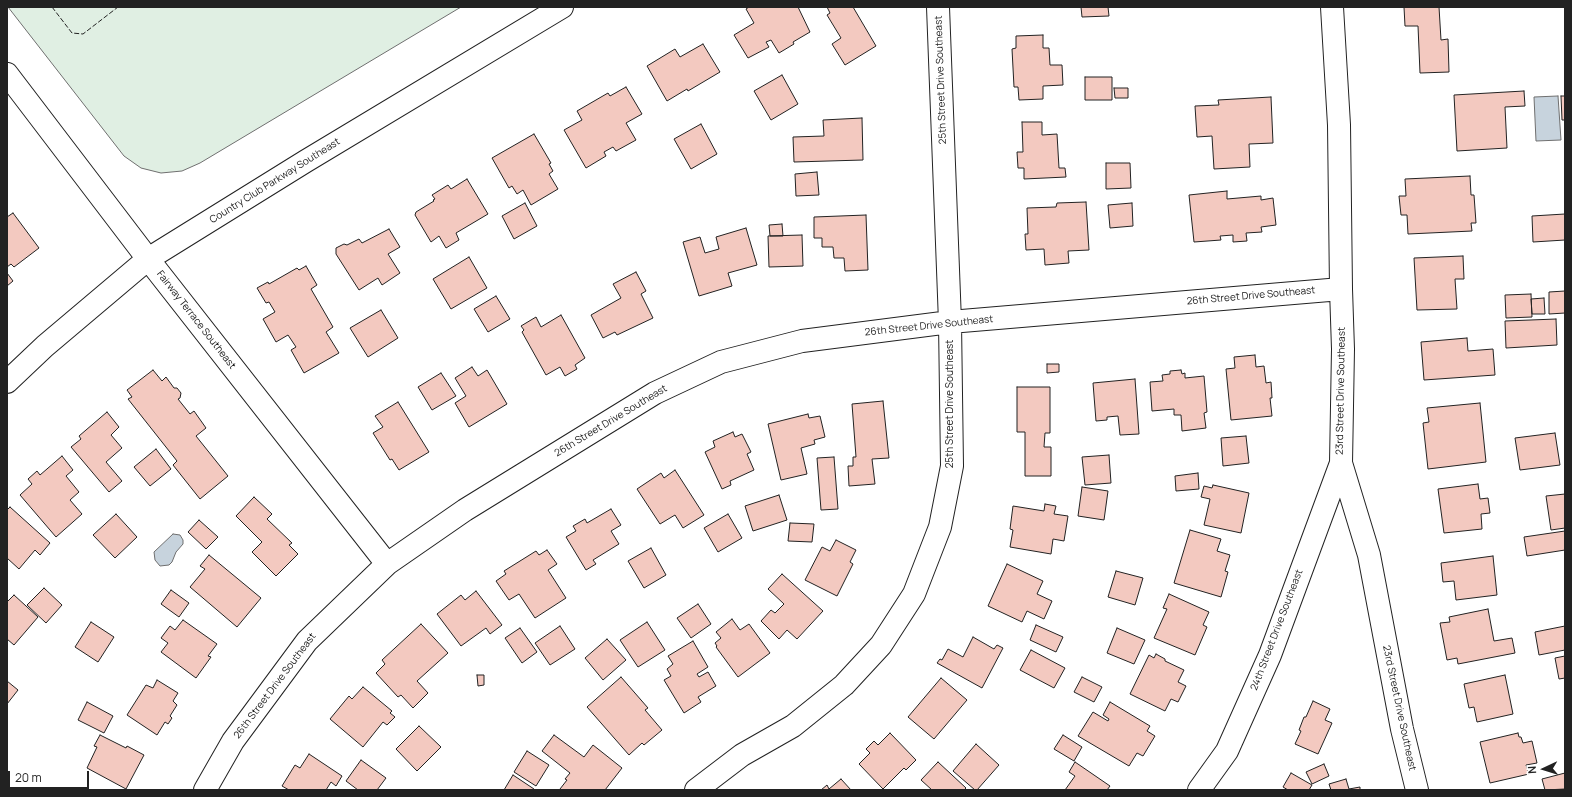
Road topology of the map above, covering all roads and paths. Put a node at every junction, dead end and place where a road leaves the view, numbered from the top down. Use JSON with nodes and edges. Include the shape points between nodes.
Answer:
{"nodes":[{"id":1,"x":562,"y":7,"type":"edge"},
{"id":2,"x":938,"y":7,"type":"edge"},
{"id":3,"x":1332,"y":7,"type":"edge"},
{"id":4,"x":7,"y":74,"type":"edge"},
{"id":5,"x":148,"y":259,"type":"junction"},
{"id":6,"x":1341,"y":289,"type":"junction"},
{"id":7,"x":950,"y":322,"type":"junction"},
{"id":8,"x":7,"y":382,"type":"edge"},
{"id":9,"x":1340,"y":463,"type":"junction"},
{"id":10,"x":387,"y":564,"type":"junction"},
{"id":11,"x":205,"y":790,"type":"edge"},
{"id":12,"x":696,"y":790,"type":"edge"},
{"id":13,"x":1199,"y":790,"type":"edge"},
{"id":14,"x":1417,"y":790,"type":"edge"}],
"edges":[{"from":1,"to":5,"type":"street","name":"Country Club Parkway Southeast"},
{"from":2,"to":7,"type":"street","name":"25th Street Drive Southeast"},
{"from":3,"to":6,"type":"street","name":"23rd Street Drive Southeast","via":[[1339,125]]},
{"from":4,"to":5,"type":"street","name":"Fairway Terrace Southeast"},
{"from":5,"to":8,"type":"street","name":"Country Club Parkway Southeast","via":[[45,346]]},
{"from":5,"to":10,"type":"street","name":"Fairway Terrace Southeast"},
{"from":6,"to":7,"type":"street","name":"26th Street Drive Southeast"},
{"from":6,"to":9,"type":"street","name":"23rd Street Drive Southeast","via":[[1343,349]]},
{"from":7,"to":10,"type":"street","name":"26th Street Drive Southeast","via":[[802,341],[721,362],[655,392],[465,510]]},
{"from":7,"to":12,"type":"street","name":"25th Street Drive Southeast","via":[[952,466],[940,527],[914,594],[881,645],[844,685],[793,726],[742,755]]},
{"from":9,"to":13,"type":"street","name":"24th Street Drive Southeast","via":[[1270,655],[1227,751]]},
{"from":9,"to":14,"type":"street","name":"23rd Street Drive Southeast","via":[[1369,555],[1402,729]]},
{"from":10,"to":11,"type":"street","name":"26th Street Drive Southeast","via":[[307,641],[233,741]]}]}
